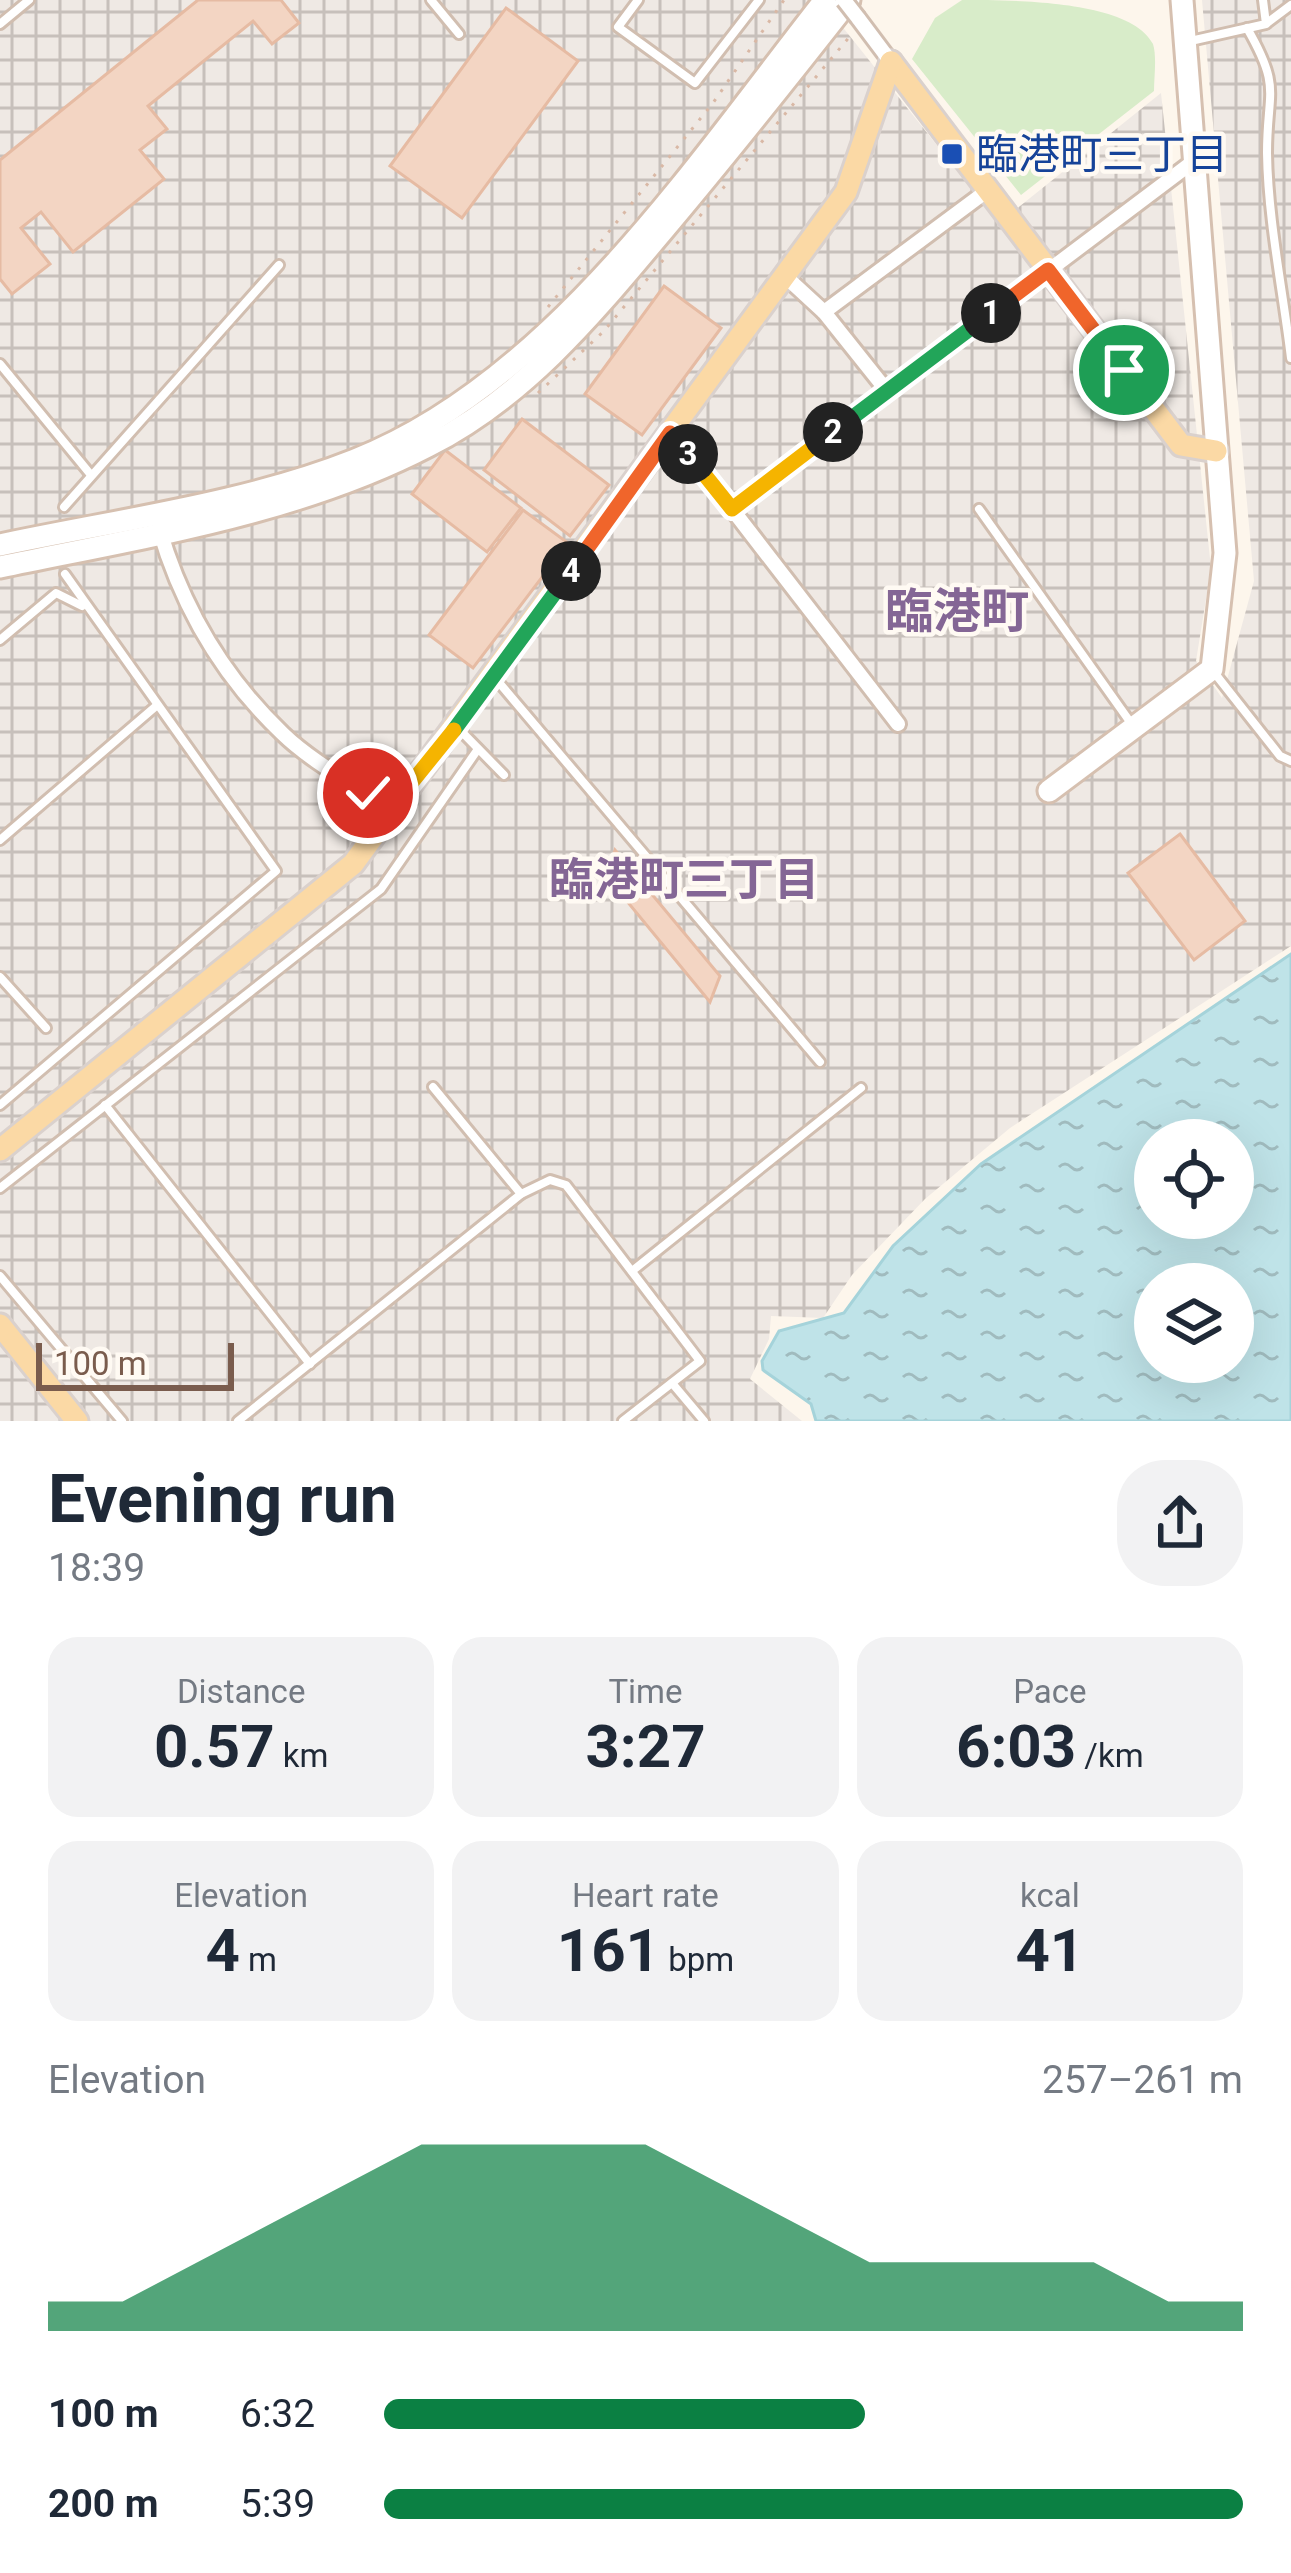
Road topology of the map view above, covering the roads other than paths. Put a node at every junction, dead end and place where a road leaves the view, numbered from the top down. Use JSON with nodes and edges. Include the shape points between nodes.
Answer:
{"nodes":[{"id":1,"x":29,"y":0,"type":"edge"},
{"id":2,"x":431,"y":0,"type":"edge"},
{"id":3,"x":638,"y":0,"type":"edge"},
{"id":4,"x":759,"y":0,"type":"edge"},
{"id":5,"x":825,"y":0,"type":"edge"},
{"id":6,"x":1181,"y":0,"type":"edge"},
{"id":7,"x":1263,"y":0,"type":"edge"},
{"id":8,"x":1291,"y":5,"type":"edge"},
{"id":9,"x":850,"y":6,"type":"edge"},
{"id":10,"x":0,"y":24,"type":"edge"},
{"id":11,"x":1266,"y":24,"type":"junction"},
{"id":12,"x":1247,"y":28,"type":"junction"},
{"id":13,"x":459,"y":34,"type":"dead end"},
{"id":14,"x":1185,"y":42,"type":"junction"},
{"id":15,"x":891,"y":62,"type":"junction"},
{"id":16,"x":1194,"y":161,"type":"junction"},
{"id":17,"x":988,"y":190,"type":"junction"},
{"id":18,"x":279,"y":265,"type":"dead end"},
{"id":19,"x":1048,"y":270,"type":"junction"},
{"id":20,"x":786,"y":277,"type":"junction"},
{"id":21,"x":824,"y":313,"type":"junction"},
{"id":22,"x":1291,"y":358,"type":"edge"},
{"id":23,"x":0,"y":364,"type":"edge"},
{"id":24,"x":887,"y":391,"type":"junction"},
{"id":25,"x":670,"y":433,"type":"junction"},
{"id":26,"x":1216,"y":451,"type":"junction"},
{"id":27,"x":92,"y":476,"type":"junction"},
{"id":28,"x":64,"y":507,"type":"dead end"},
{"id":29,"x":732,"y":509,"type":"junction"},
{"id":30,"x":980,"y":509,"type":"dead end"},
{"id":31,"x":158,"y":523,"type":"junction"},
{"id":32,"x":0,"y":544,"type":"edge"},
{"id":33,"x":0,"y":567,"type":"edge"},
{"id":34,"x":65,"y":574,"type":"dead end"},
{"id":35,"x":84,"y":607,"type":"junction"},
{"id":36,"x":0,"y":640,"type":"edge"},
{"id":37,"x":1212,"y":669,"type":"junction"},
{"id":38,"x":495,"y":677,"type":"junction"},
{"id":39,"x":155,"y":707,"type":"junction"},
{"id":40,"x":898,"y":724,"type":"dead end"},
{"id":41,"x":457,"y":728,"type":"junction"},
{"id":42,"x":1134,"y":728,"type":"junction"},
{"id":43,"x":478,"y":748,"type":"junction"},
{"id":44,"x":1291,"y":761,"type":"edge"},
{"id":45,"x":504,"y":775,"type":"dead end"},
{"id":46,"x":1049,"y":791,"type":"dead end"},
{"id":47,"x":391,"y":808,"type":"junction"},
{"id":48,"x":0,"y":840,"type":"edge"},
{"id":49,"x":0,"y":977,"type":"edge"},
{"id":50,"x":46,"y":1028,"type":"dead end"},
{"id":51,"x":820,"y":1062,"type":"dead end"},
{"id":52,"x":433,"y":1087,"type":"dead end"},
{"id":53,"x":862,"y":1088,"type":"dead end"},
{"id":54,"x":0,"y":1105,"type":"edge"},
{"id":55,"x":105,"y":1105,"type":"junction"},
{"id":56,"x":0,"y":1150,"type":"edge"},
{"id":57,"x":0,"y":1188,"type":"edge"},
{"id":58,"x":521,"y":1194,"type":"junction"},
{"id":59,"x":632,"y":1271,"type":"junction"},
{"id":60,"x":0,"y":1276,"type":"edge"},
{"id":61,"x":0,"y":1325,"type":"edge"},
{"id":62,"x":310,"y":1364,"type":"junction"},
{"id":63,"x":672,"y":1383,"type":"junction"},
{"id":64,"x":77,"y":1421,"type":"edge"},
{"id":65,"x":122,"y":1421,"type":"edge"},
{"id":66,"x":238,"y":1421,"type":"edge"},
{"id":67,"x":623,"y":1421,"type":"edge"},
{"id":68,"x":704,"y":1421,"type":"edge"}],
"edges":[{"from":1,"to":10,"type":"lane"},
{"from":2,"to":13,"type":"lane"},
{"from":3,"to":4,"type":"lane","via":[[618,27],[695,83]]},
{"from":5,"to":31,"type":"street","via":[[557,326],[493,383],[353,461]]},
{"from":6,"to":14,"type":"street"},
{"from":7,"to":11,"type":"lane"},
{"from":8,"to":11,"type":"lane"},
{"from":9,"to":15,"type":"street"},
{"from":9,"to":31,"type":"street","via":[[570,341],[502,400],[360,478]]},
{"from":11,"to":12,"type":"lane"},
{"from":12,"to":14,"type":"lane"},
{"from":12,"to":22,"type":"lane","via":[[1275,98],[1268,152]]},
{"from":14,"to":16,"type":"street"},
{"from":15,"to":17,"type":"main road"},
{"from":15,"to":20,"type":"main road","via":[[846,191]]},
{"from":16,"to":19,"type":"street"},
{"from":16,"to":26,"type":"street"},
{"from":17,"to":19,"type":"main road"},
{"from":17,"to":21,"type":"street"},
{"from":18,"to":27,"type":"lane"},
{"from":19,"to":24,"type":"street"},
{"from":19,"to":26,"type":"main road","via":[[1181,445]]},
{"from":20,"to":21,"type":"street"},
{"from":20,"to":25,"type":"main road"},
{"from":21,"to":24,"type":"street"},
{"from":23,"to":27,"type":"lane"},
{"from":24,"to":29,"type":"street"},
{"from":25,"to":29,"type":"street"},
{"from":25,"to":38,"type":"main road"},
{"from":26,"to":37,"type":"street","via":[[1225,553]]},
{"from":27,"to":28,"type":"lane"},
{"from":29,"to":40,"type":"street"},
{"from":30,"to":42,"type":"lane"},
{"from":31,"to":32,"type":"street"},
{"from":31,"to":33,"type":"street"},
{"from":31,"to":47,"type":"street","via":[[191,616],[239,687],[286,737]]},
{"from":34,"to":35,"type":"lane"},
{"from":35,"to":36,"type":"lane","via":[[56,593]]},
{"from":35,"to":39,"type":"lane"},
{"from":37,"to":42,"type":"street"},
{"from":37,"to":44,"type":"lane"},
{"from":38,"to":41,"type":"main road"},
{"from":38,"to":51,"type":"lane"},
{"from":39,"to":48,"type":"lane"},
{"from":39,"to":54,"type":"lane","via":[[276,871]]},
{"from":41,"to":43,"type":"lane"},
{"from":41,"to":47,"type":"main road"},
{"from":42,"to":46,"type":"street"},
{"from":43,"to":45,"type":"lane"},
{"from":43,"to":55,"type":"lane","via":[[381,889]]},
{"from":47,"to":56,"type":"main road","via":[[353,864]]},
{"from":49,"to":50,"type":"lane"},
{"from":52,"to":58,"type":"lane"},
{"from":53,"to":59,"type":"lane"},
{"from":55,"to":57,"type":"lane"},
{"from":55,"to":62,"type":"lane"},
{"from":58,"to":59,"type":"lane","via":[[550,1180],[566,1185]]},
{"from":58,"to":62,"type":"lane"},
{"from":59,"to":63,"type":"lane","via":[[700,1361]]},
{"from":60,"to":65,"type":"lane"},
{"from":61,"to":64,"type":"main road"},
{"from":62,"to":66,"type":"lane"},
{"from":63,"to":67,"type":"lane"},
{"from":63,"to":68,"type":"lane"}]}
